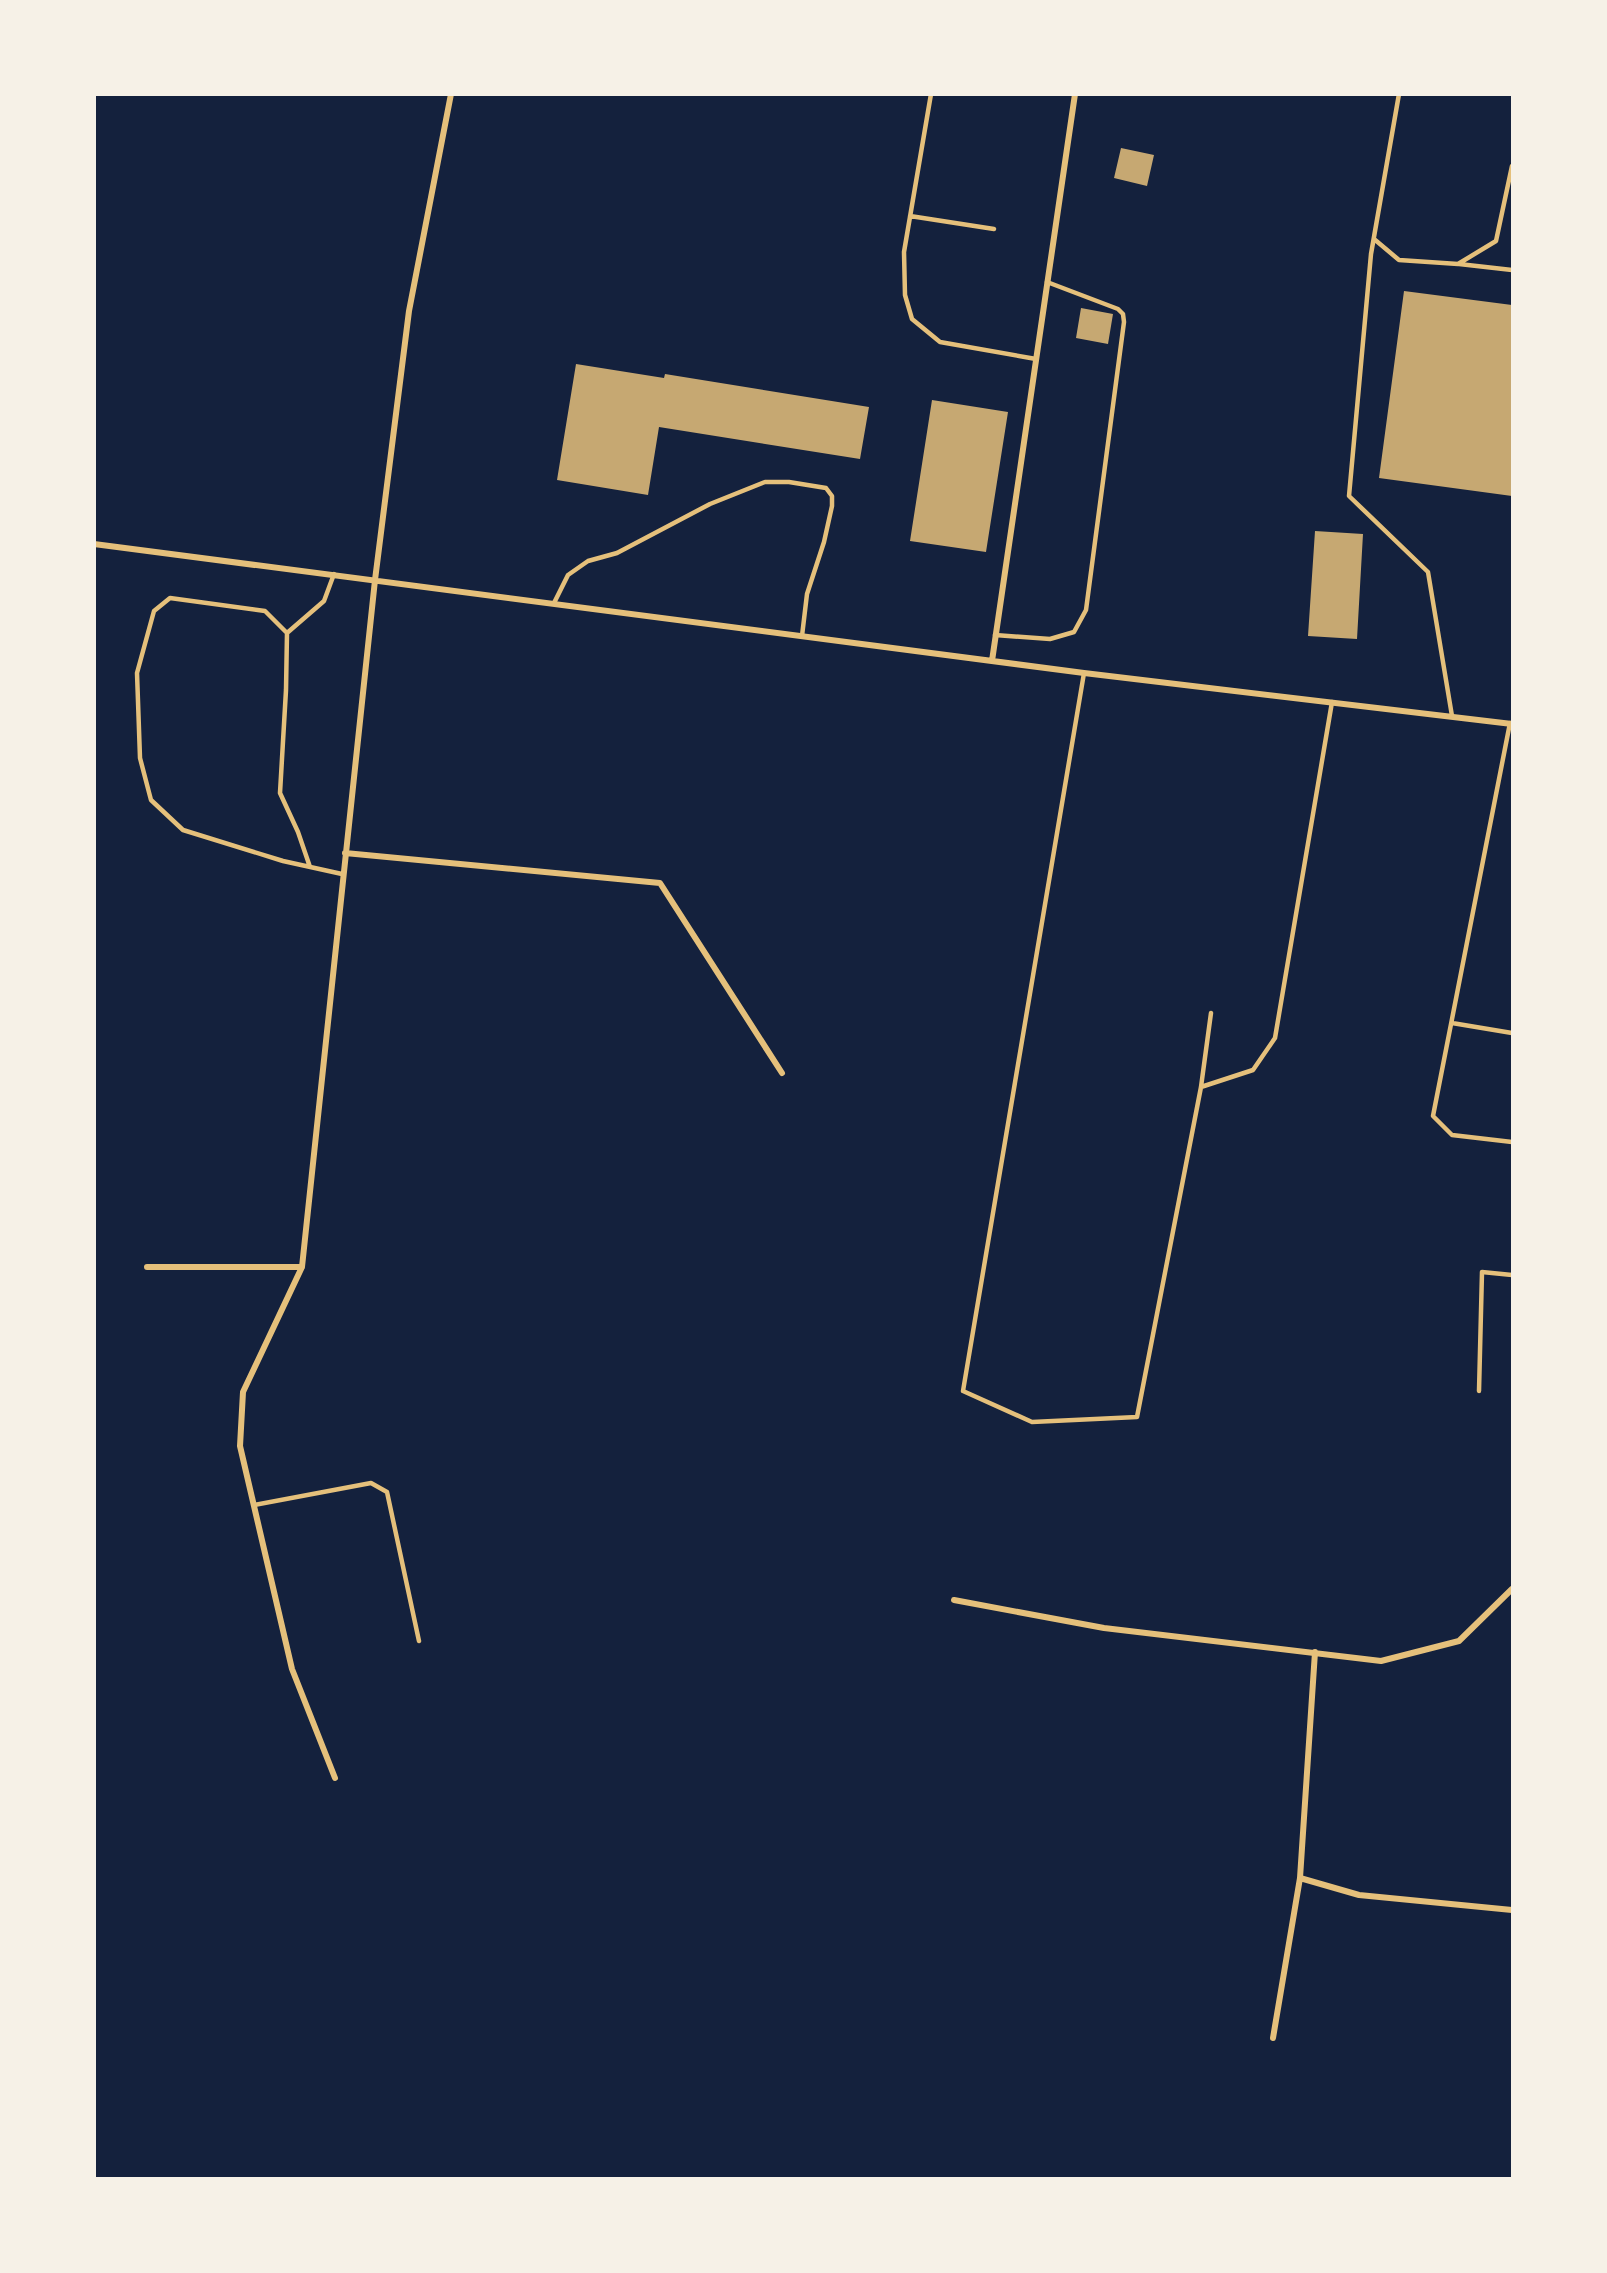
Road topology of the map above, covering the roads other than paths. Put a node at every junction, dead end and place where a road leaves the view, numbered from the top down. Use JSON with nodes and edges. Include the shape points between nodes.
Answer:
{"nodes":[{"id":1,"x":451,"y":94,"type":"edge"},
{"id":2,"x":931,"y":94,"type":"edge"},
{"id":3,"x":1075,"y":94,"type":"edge"},
{"id":4,"x":1400,"y":94,"type":"edge"},
{"id":5,"x":1512,"y":168,"type":"edge"},
{"id":6,"x":910,"y":216,"type":"junction"},
{"id":7,"x":994,"y":229,"type":"dead end"},
{"id":8,"x":1374,"y":239,"type":"junction"},
{"id":9,"x":1458,"y":264,"type":"junction"},
{"id":10,"x":1512,"y":270,"type":"edge"},
{"id":11,"x":1047,"y":282,"type":"junction"},
{"id":12,"x":1036,"y":359,"type":"junction"},
{"id":13,"x":94,"y":544,"type":"edge"},
{"id":14,"x":334,"y":574,"type":"junction"},
{"id":15,"x":375,"y":580,"type":"junction"},
{"id":16,"x":555,"y":603,"type":"junction"},
{"id":17,"x":287,"y":633,"type":"junction"},
{"id":18,"x":995,"y":635,"type":"junction"},
{"id":19,"x":802,"y":636,"type":"junction"},
{"id":20,"x":992,"y":661,"type":"junction"},
{"id":21,"x":1084,"y":673,"type":"junction"},
{"id":22,"x":1332,"y":702,"type":"junction"},
{"id":23,"x":1452,"y":716,"type":"junction"},
{"id":24,"x":1511,"y":723,"type":"edge"},
{"id":25,"x":345,"y":854,"type":"junction"},
{"id":26,"x":310,"y":867,"type":"junction"},
{"id":27,"x":342,"y":874,"type":"junction"},
{"id":28,"x":1211,"y":1013,"type":"dead end"},
{"id":29,"x":1452,"y":1023,"type":"junction"},
{"id":30,"x":1512,"y":1033,"type":"edge"},
{"id":31,"x":782,"y":1073,"type":"dead end"},
{"id":32,"x":1202,"y":1087,"type":"junction"},
{"id":33,"x":1512,"y":1142,"type":"edge"},
{"id":34,"x":147,"y":1268,"type":"dead end"},
{"id":35,"x":302,"y":1268,"type":"junction"},
{"id":36,"x":1512,"y":1275,"type":"edge"},
{"id":37,"x":1479,"y":1391,"type":"dead end"},
{"id":38,"x":254,"y":1505,"type":"junction"},
{"id":39,"x":1512,"y":1589,"type":"edge"},
{"id":40,"x":954,"y":1600,"type":"dead end"},
{"id":41,"x":419,"y":1641,"type":"dead end"},
{"id":42,"x":1315,"y":1652,"type":"junction"},
{"id":43,"x":336,"y":1778,"type":"dead end"},
{"id":44,"x":1300,"y":1878,"type":"junction"},
{"id":45,"x":1512,"y":1910,"type":"edge"},
{"id":46,"x":1273,"y":2038,"type":"dead end"}],
"edges":[{"from":1,"to":15,"type":"street","via":[[409,311]]},
{"from":2,"to":6,"type":"lane"},
{"from":3,"to":11,"type":"street"},
{"from":4,"to":8,"type":"lane"},
{"from":5,"to":9,"type":"lane","via":[[1496,241]]},
{"from":6,"to":7,"type":"lane"},
{"from":6,"to":12,"type":"lane","via":[[904,252],[906,295],[912,319],[940,342]]},
{"from":8,"to":9,"type":"lane","via":[[1399,260]]},
{"from":8,"to":23,"type":"lane","via":[[1349,496],[1428,572]]},
{"from":9,"to":10,"type":"lane"},
{"from":11,"to":12,"type":"street"},
{"from":11,"to":18,"type":"lane","via":[[1118,309],[1124,322],[1086,610],[1074,632],[1050,639]]},
{"from":12,"to":18,"type":"street"},
{"from":13,"to":14,"type":"street"},
{"from":14,"to":15,"type":"street"},
{"from":14,"to":17,"type":"lane","via":[[324,601]]},
{"from":15,"to":16,"type":"street"},
{"from":15,"to":25,"type":"street"},
{"from":16,"to":19,"type":"street"},
{"from":16,"to":19,"type":"lane","via":[[568,575],[588,561],[617,553],[742,491],[765,483],[789,482],[826,488],[832,496],[824,542],[807,594]]},
{"from":17,"to":26,"type":"lane","via":[[280,793]]},
{"from":17,"to":26,"type":"lane","via":[[265,611],[170,598],[154,611],[136,673],[140,758],[151,800],[183,830]]},
{"from":18,"to":20,"type":"street"},
{"from":19,"to":20,"type":"street"},
{"from":20,"to":21,"type":"street"},
{"from":21,"to":22,"type":"street"},
{"from":21,"to":32,"type":"lane","via":[[963,1391],[1032,1422],[1137,1417]]},
{"from":22,"to":23,"type":"street"},
{"from":22,"to":32,"type":"lane","via":[[1275,1038],[1253,1070]]},
{"from":23,"to":24,"type":"street"},
{"from":24,"to":29,"type":"lane"},
{"from":25,"to":27,"type":"street"},
{"from":25,"to":31,"type":"street","via":[[660,883]]},
{"from":26,"to":27,"type":"lane"},
{"from":27,"to":35,"type":"street"},
{"from":28,"to":32,"type":"lane"},
{"from":29,"to":30,"type":"lane"},
{"from":29,"to":33,"type":"lane","via":[[1433,1116],[1452,1135]]},
{"from":34,"to":35,"type":"street"},
{"from":35,"to":38,"type":"street","via":[[243,1392],[240,1446]]},
{"from":36,"to":37,"type":"lane","via":[[1482,1272]]},
{"from":38,"to":41,"type":"lane","via":[[370,1483],[387,1492]]},
{"from":38,"to":43,"type":"street","via":[[292,1669]]},
{"from":39,"to":42,"type":"street","via":[[1459,1641],[1381,1661]]},
{"from":40,"to":42,"type":"street","via":[[1104,1628]]},
{"from":42,"to":44,"type":"street"},
{"from":44,"to":45,"type":"street","via":[[1359,1895]]},
{"from":44,"to":46,"type":"street"}]}
